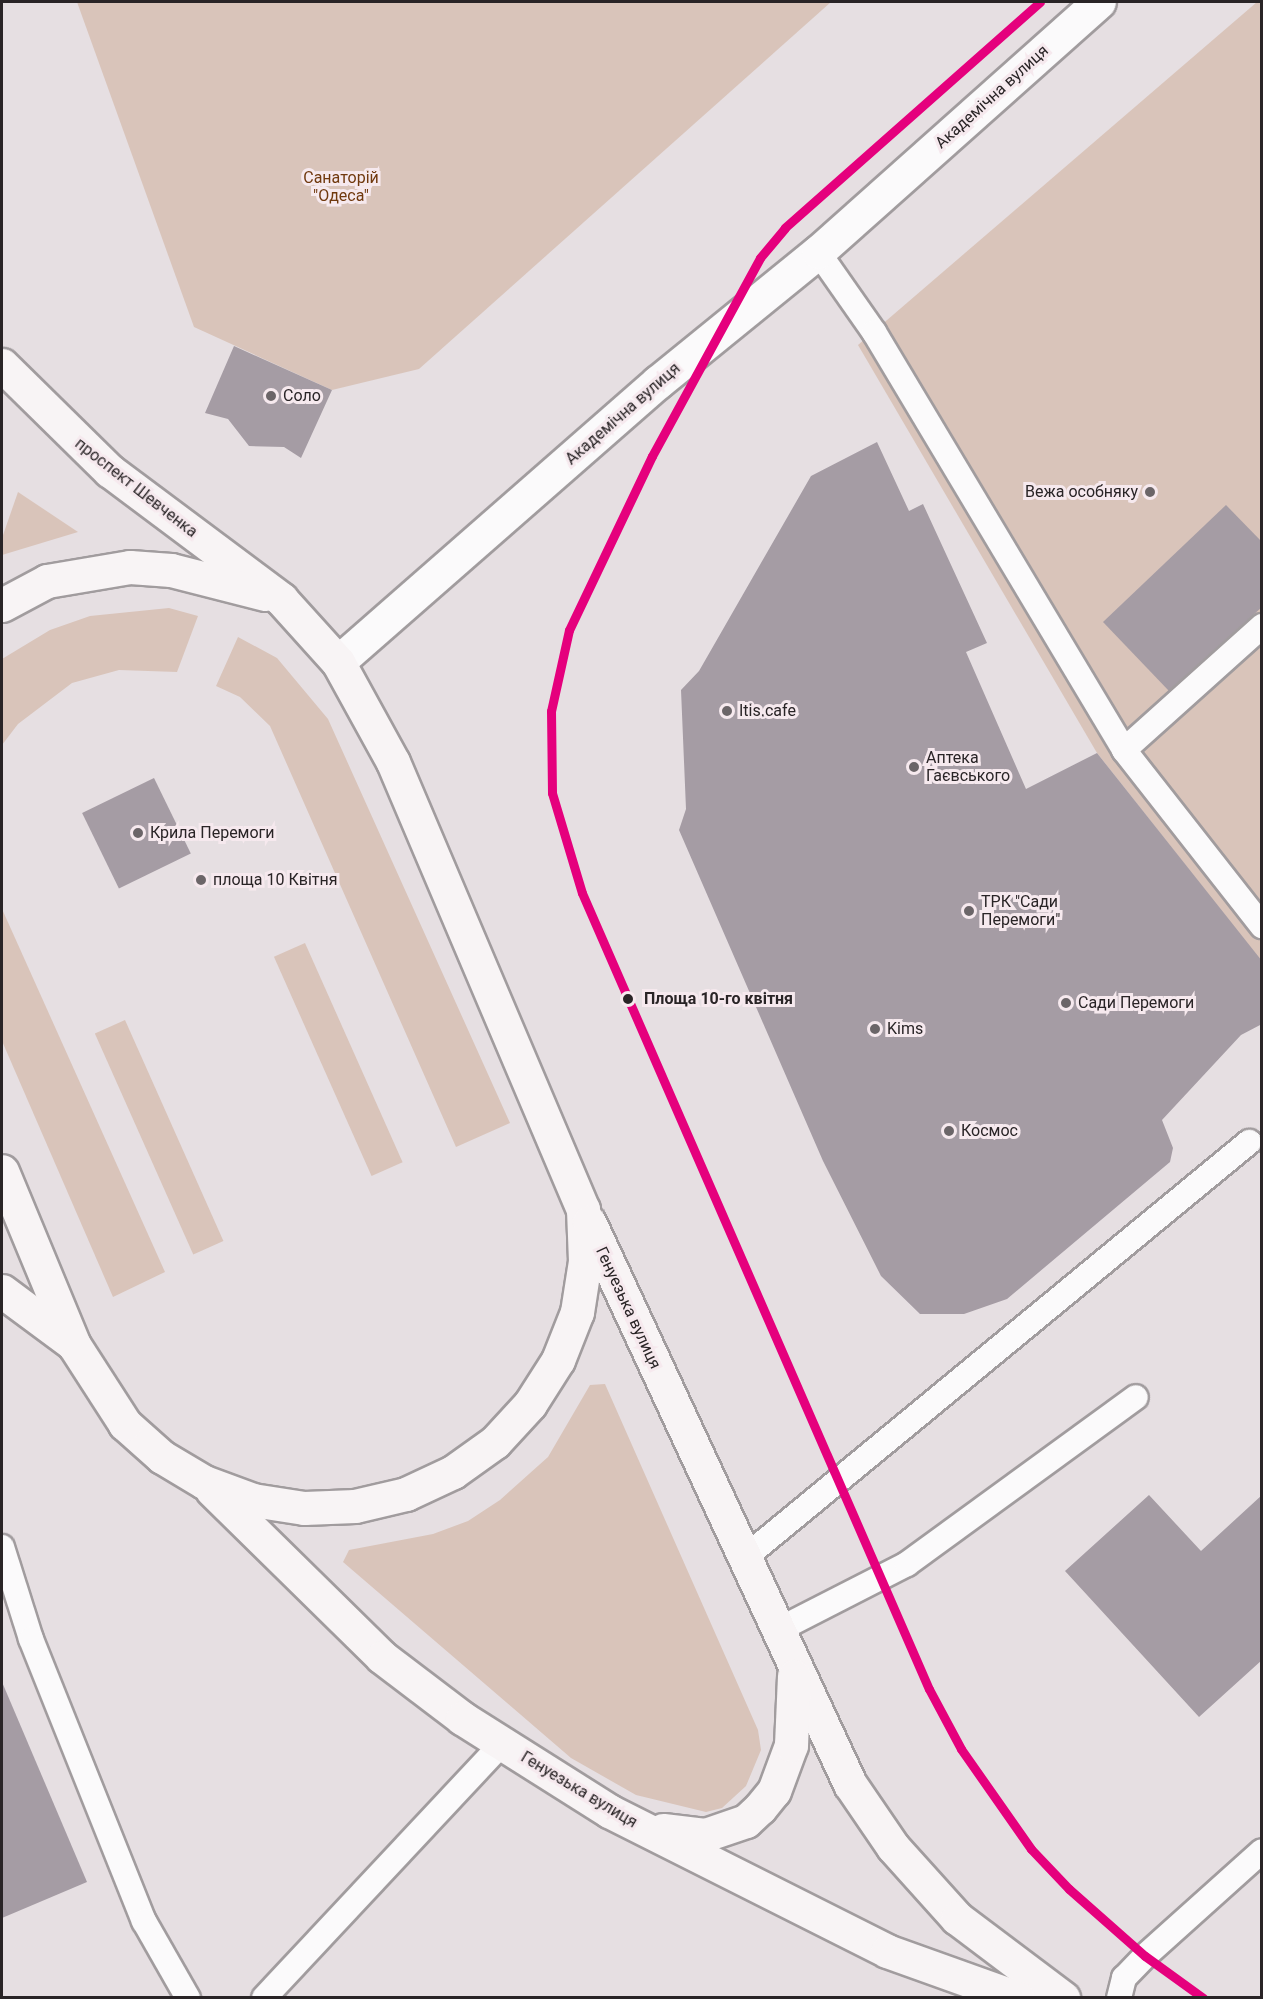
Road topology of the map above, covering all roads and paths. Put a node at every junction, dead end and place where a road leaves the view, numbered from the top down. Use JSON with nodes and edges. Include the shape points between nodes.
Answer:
{"nodes":[{"id":1,"x":1099,"y":2,"type":"edge"},
{"id":2,"x":818,"y":252,"type":"junction"},
{"id":3,"x":2,"y":365,"type":"edge"},
{"id":4,"x":281,"y":598,"type":"junction"},
{"id":5,"x":2,"y":605,"type":"edge"},
{"id":6,"x":1262,"y":627,"type":"edge"},
{"id":7,"x":338,"y":662,"type":"junction"},
{"id":8,"x":1124,"y":750,"type":"junction"},
{"id":9,"x":1262,"y":926,"type":"edge"},
{"id":10,"x":1249,"y":1142,"type":"dead end"},
{"id":11,"x":2,"y":1171,"type":"edge"},
{"id":12,"x":583,"y":1209,"type":"junction"},
{"id":13,"x":2,"y":1291,"type":"edge"},
{"id":14,"x":74,"y":1345,"type":"junction"},
{"id":15,"x":1136,"y":1397,"type":"dead end"},
{"id":16,"x":204,"y":1482,"type":"junction"},
{"id":17,"x":2,"y":1547,"type":"edge"},
{"id":18,"x":743,"y":1559,"type":"junction"},
{"id":19,"x":776,"y":1631,"type":"junction"},
{"id":20,"x":794,"y":1671,"type":"junction"},
{"id":21,"x":502,"y":1743,"type":"junction"},
{"id":22,"x":609,"y":1810,"type":"junction"},
{"id":23,"x":1262,"y":1851,"type":"edge"},
{"id":24,"x":188,"y":1998,"type":"edge"},
{"id":25,"x":264,"y":1998,"type":"edge"},
{"id":26,"x":1018,"y":1998,"type":"edge"},
{"id":27,"x":1063,"y":1998,"type":"edge"},
{"id":28,"x":1119,"y":1998,"type":"edge"}],
"edges":[{"from":1,"to":2,"type":"street","name":"Академічна вулиця"},
{"from":2,"to":7,"type":"street","name":"Академічна вулиця","via":[[658,382]]},
{"from":2,"to":8,"type":"lane","via":[[874,332]]},
{"from":3,"to":4,"type":"main road","name":"проспект Шевченка","via":[[110,471]]},
{"from":4,"to":5,"type":"main road","via":[[171,570],[129,567],[47,581]]},
{"from":4,"to":7,"type":"main road"},
{"from":6,"to":8,"type":"lane"},
{"from":7,"to":12,"type":"main road","via":[[393,762]]},
{"from":8,"to":9,"type":"lane"},
{"from":10,"to":18,"type":"lane"},
{"from":11,"to":14,"type":"main road"},
{"from":12,"to":16,"type":"main road","via":[[585,1261],[576,1312],[558,1360],[531,1404],[495,1442],[453,1472],[406,1494],[355,1506],[304,1508],[253,1500]]},
{"from":12,"to":18,"type":"main road","name":"Генуезька вулиця"},
{"from":13,"to":14,"type":"main road"},
{"from":14,"to":16,"type":"main road","via":[[125,1424],[162,1457]]},
{"from":15,"to":19,"type":"lane","via":[[907,1564]]},
{"from":16,"to":21,"type":"main road","name":"Генуезька вулиця","via":[[382,1657]]},
{"from":17,"to":24,"type":"lane","via":[[31,1639],[144,1921]]},
{"from":18,"to":19,"type":"main road","name":"Генуезька вулиця"},
{"from":19,"to":20,"type":"main road","name":"Генуезька вулиця"},
{"from":20,"to":22,"type":"main road","via":[[790,1745],[783,1772],[774,1791],[746,1821],[705,1836],[678,1834]]},
{"from":20,"to":27,"type":"main road","name":"Генуезька вулиця","via":[[850,1784],[893,1847],[957,1918]]},
{"from":21,"to":22,"type":"main road","name":"Генуезька вулиця"},
{"from":21,"to":25,"type":"lane"},
{"from":22,"to":26,"type":"main road","name":"Генуезька вулиця","via":[[887,1951]]},
{"from":23,"to":28,"type":"lane","via":[[1144,1956],[1124,1978]]}]}
